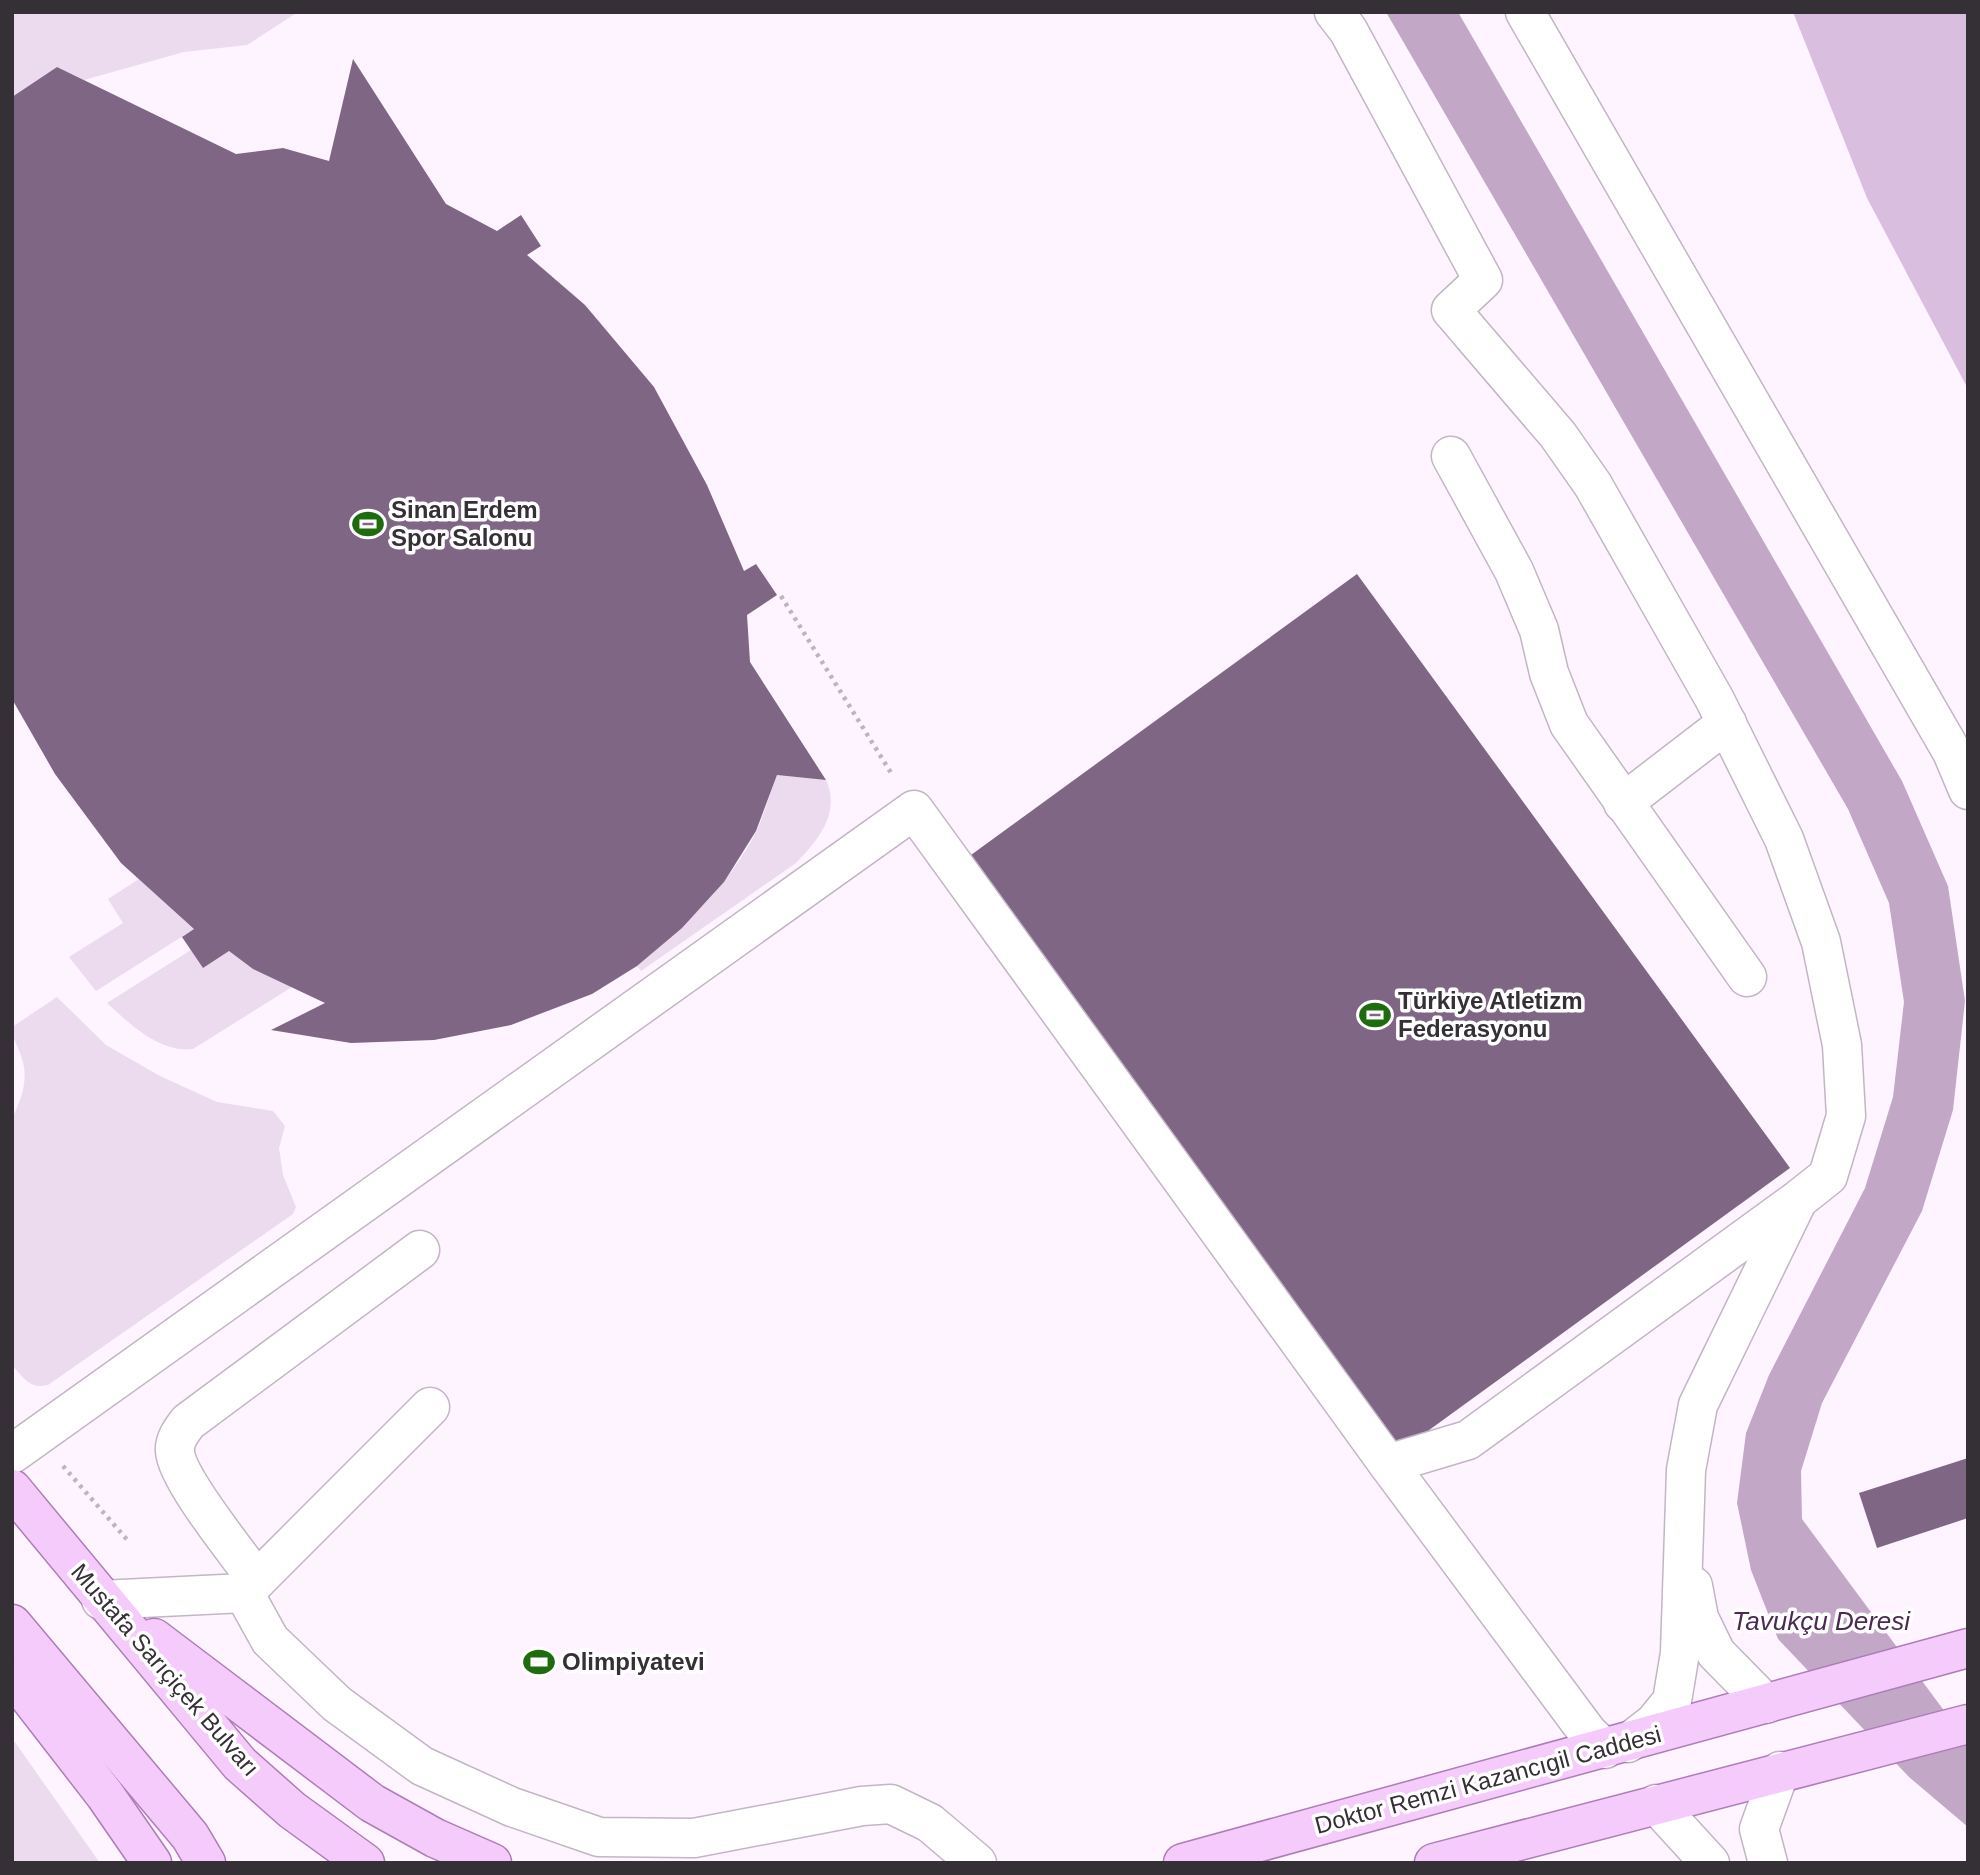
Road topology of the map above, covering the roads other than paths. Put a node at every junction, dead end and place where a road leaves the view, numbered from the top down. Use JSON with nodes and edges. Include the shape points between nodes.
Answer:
{"nodes":[{"id":1,"x":1334,"y":12,"type":"edge"},
{"id":2,"x":1525,"y":12,"type":"edge"},
{"id":3,"x":1451,"y":456,"type":"dead end"},
{"id":4,"x":1727,"y":723,"type":"junction"},
{"id":5,"x":1968,"y":790,"type":"edge"},
{"id":6,"x":1623,"y":803,"type":"junction"},
{"id":7,"x":1747,"y":977,"type":"dead end"},
{"id":8,"x":1799,"y":1199,"type":"junction"},
{"id":9,"x":420,"y":1250,"type":"dead end"},
{"id":10,"x":430,"y":1408,"type":"dead end"},
{"id":11,"x":12,"y":1454,"type":"edge"},
{"id":12,"x":1388,"y":1464,"type":"junction"},
{"id":13,"x":12,"y":1489,"type":"edge"},
{"id":14,"x":1685,"y":1557,"type":"junction"},
{"id":15,"x":251,"y":1587,"type":"junction"},
{"id":16,"x":101,"y":1600,"type":"junction"},
{"id":17,"x":12,"y":1624,"type":"edge"},
{"id":18,"x":1961,"y":1650,"type":"edge"},
{"id":19,"x":12,"y":1675,"type":"edge"},
{"id":20,"x":1779,"y":1700,"type":"junction"},
{"id":21,"x":1968,"y":1724,"type":"edge"},
{"id":22,"x":1617,"y":1746,"type":"junction"},
{"id":23,"x":1798,"y":1767,"type":"junction"},
{"id":24,"x":1656,"y":1804,"type":"junction"},
{"id":25,"x":152,"y":1863,"type":"edge"},
{"id":26,"x":206,"y":1863,"type":"edge"},
{"id":27,"x":365,"y":1863,"type":"edge"},
{"id":28,"x":492,"y":1863,"type":"edge"},
{"id":29,"x":977,"y":1863,"type":"edge"},
{"id":30,"x":1183,"y":1863,"type":"edge"},
{"id":31,"x":1434,"y":1863,"type":"edge"},
{"id":32,"x":1710,"y":1863,"type":"edge"},
{"id":33,"x":1768,"y":1863,"type":"edge"}],
"edges":[{"from":1,"to":4,"type":"street","via":[[1483,279],[1451,310],[1558,435],[1593,485]]},
{"from":2,"to":5,"type":"street","via":[[1952,752]]},
{"from":3,"to":6,"type":"street","via":[[1514,571],[1539,630],[1549,673],[1569,724]]},
{"from":4,"to":6,"type":"street"},
{"from":4,"to":8,"type":"street","via":[[1784,839],[1821,942],[1842,1045],[1846,1116],[1828,1175]]},
{"from":6,"to":7,"type":"street"},
{"from":8,"to":12,"type":"street","via":[[1468,1440]]},
{"from":8,"to":14,"type":"street","via":[[1698,1405],[1686,1470]]},
{"from":9,"to":15,"type":"street","via":[[188,1422],[178,1436],[175,1451],[181,1474]]},
{"from":10,"to":15,"type":"street"},
{"from":11,"to":12,"type":"street","via":[[914,810]]},
{"from":12,"to":22,"type":"street","via":[[1588,1733]]},
{"from":13,"to":16,"type":"main road","name":"Mustafa Sarıçiçek Bulvarı"},
{"from":14,"to":20,"type":"street","via":[[1699,1618],[1716,1653]]},
{"from":14,"to":22,"type":"street","via":[[1680,1653],[1672,1701],[1654,1723]]},
{"from":15,"to":16,"type":"street"},
{"from":15,"to":29,"type":"street","via":[[270,1640],[337,1704],[422,1766],[512,1807],[599,1837],[694,1838],[891,1804],[930,1824]]},
{"from":16,"to":27,"type":"main road","name":"Mustafa Sarıçiçek Bulvarı","via":[[240,1764],[292,1810]]},
{"from":16,"to":28,"type":"main road","via":[[372,1803]]},
{"from":17,"to":26,"type":"main road","via":[[190,1836]]},
{"from":18,"to":20,"type":"main road","name":"Doktor Remzi Kazancıgil Caddesi"},
{"from":19,"to":25,"type":"main road","via":[[106,1795]]},
{"from":20,"to":22,"type":"main road","name":"Doktor Remzi Kazancıgil Caddesi"},
{"from":21,"to":23,"type":"main road"},
{"from":22,"to":30,"type":"main road","name":"Doktor Remzi Kazancıgil Caddesi"},
{"from":23,"to":24,"type":"main road"},
{"from":23,"to":33,"type":"street","via":[[1759,1829]]},
{"from":24,"to":31,"type":"main road"},
{"from":24,"to":32,"type":"street"}]}
